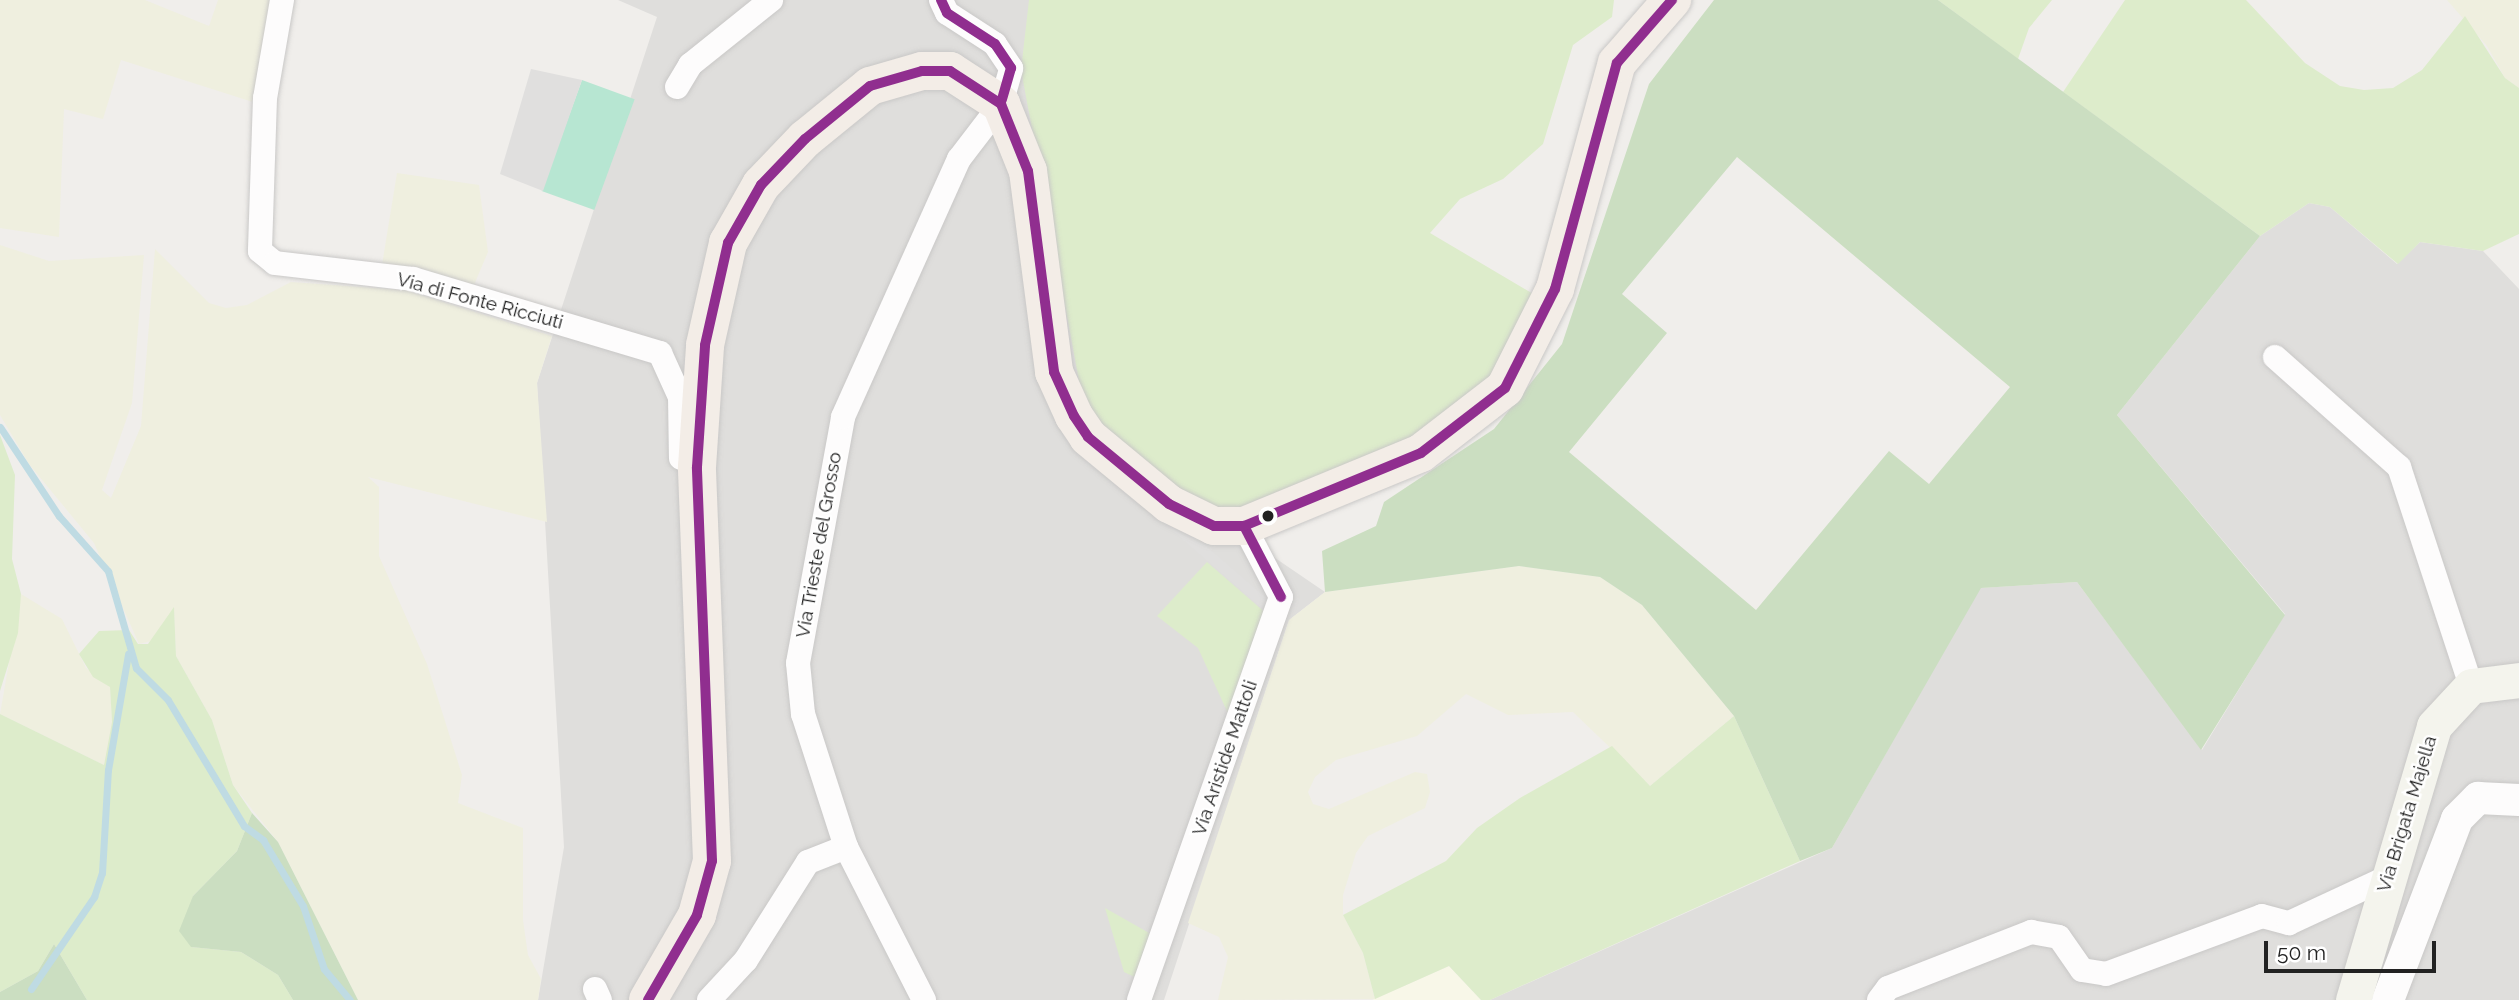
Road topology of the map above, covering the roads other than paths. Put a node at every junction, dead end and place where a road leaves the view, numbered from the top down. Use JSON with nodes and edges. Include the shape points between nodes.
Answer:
{"nodes":[{"id":1,"x":282,"y":0,"type":"edge"},
{"id":2,"x":771,"y":0,"type":"edge"},
{"id":3,"x":941,"y":0,"type":"edge"},
{"id":4,"x":1672,"y":0,"type":"edge"},
{"id":5,"x":677,"y":87,"type":"dead end"},
{"id":6,"x":1001,"y":104,"type":"junction"},
{"id":7,"x":2275,"y":357,"type":"dead end"},
{"id":8,"x":699,"y":509,"type":"junction"},
{"id":9,"x":1244,"y":526,"type":"junction"},
{"id":10,"x":2519,"y":680,"type":"edge"},
{"id":11,"x":2472,"y":686,"type":"junction"},
{"id":12,"x":2519,"y":800,"type":"edge"},
{"id":13,"x":846,"y":847,"type":"junction"},
{"id":14,"x":2388,"y":877,"type":"junction"},
{"id":15,"x":593,"y":1000,"type":"edge"},
{"id":16,"x":600,"y":1000,"type":"edge"},
{"id":17,"x":648,"y":1000,"type":"edge"},
{"id":18,"x":709,"y":1000,"type":"edge"},
{"id":19,"x":923,"y":1000,"type":"edge"},
{"id":20,"x":1139,"y":1000,"type":"edge"},
{"id":21,"x":1879,"y":1000,"type":"edge"},
{"id":22,"x":2353,"y":1000,"type":"edge"},
{"id":23,"x":2388,"y":1000,"type":"edge"}],
"edges":[{"from":1,"to":8,"type":"street","name":"Via di Fonte Ricciuti","via":[[265,98],[260,251],[275,263],[413,279],[660,353],[680,397],[682,486]]},
{"from":2,"to":5,"type":"street","via":[[690,65]]},
{"from":3,"to":6,"type":"street","via":[[947,13],[995,44],[1011,68]]},
{"from":4,"to":9,"type":"main road","via":[[1616,63],[1555,289],[1505,388],[1421,453]]},
{"from":6,"to":8,"type":"main road","via":[[950,71],[922,71],[870,86],[761,185],[728,243],[705,345]]},
{"from":6,"to":9,"type":"main road","via":[[1028,171],[1054,372],[1074,416],[1088,438],[1168,504],[1214,526]]},
{"from":6,"to":13,"type":"street","name":"Via Trieste del Grosso","via":[[958,159],[843,417],[798,663],[803,714]]},
{"from":7,"to":11,"type":"street","via":[[2399,467]]},
{"from":8,"to":17,"type":"main road","via":[[712,861],[696,915]]},
{"from":9,"to":20,"type":"street","name":"Via Aristide Mattoli","via":[[1281,597],[1158,914]]},
{"from":10,"to":11,"type":"main road"},
{"from":11,"to":14,"type":"main road","name":"Via Brigata Majella","via":[[2434,726]]},
{"from":12,"to":23,"type":"street","via":[[2477,798],[2457,819]]},
{"from":13,"to":18,"type":"street","via":[[808,862],[746,960]]},
{"from":13,"to":19,"type":"street","name":"Via Trieste del Grosso"},
{"from":14,"to":21,"type":"street","via":[[2289,923],[2262,916],[2106,974],[2082,970],[2059,937],[2031,932],[1888,988]]},
{"from":14,"to":22,"type":"main road","name":"Via Brigata Majella"},
{"from":15,"to":16,"type":"street","via":[[595,989]]}]}
